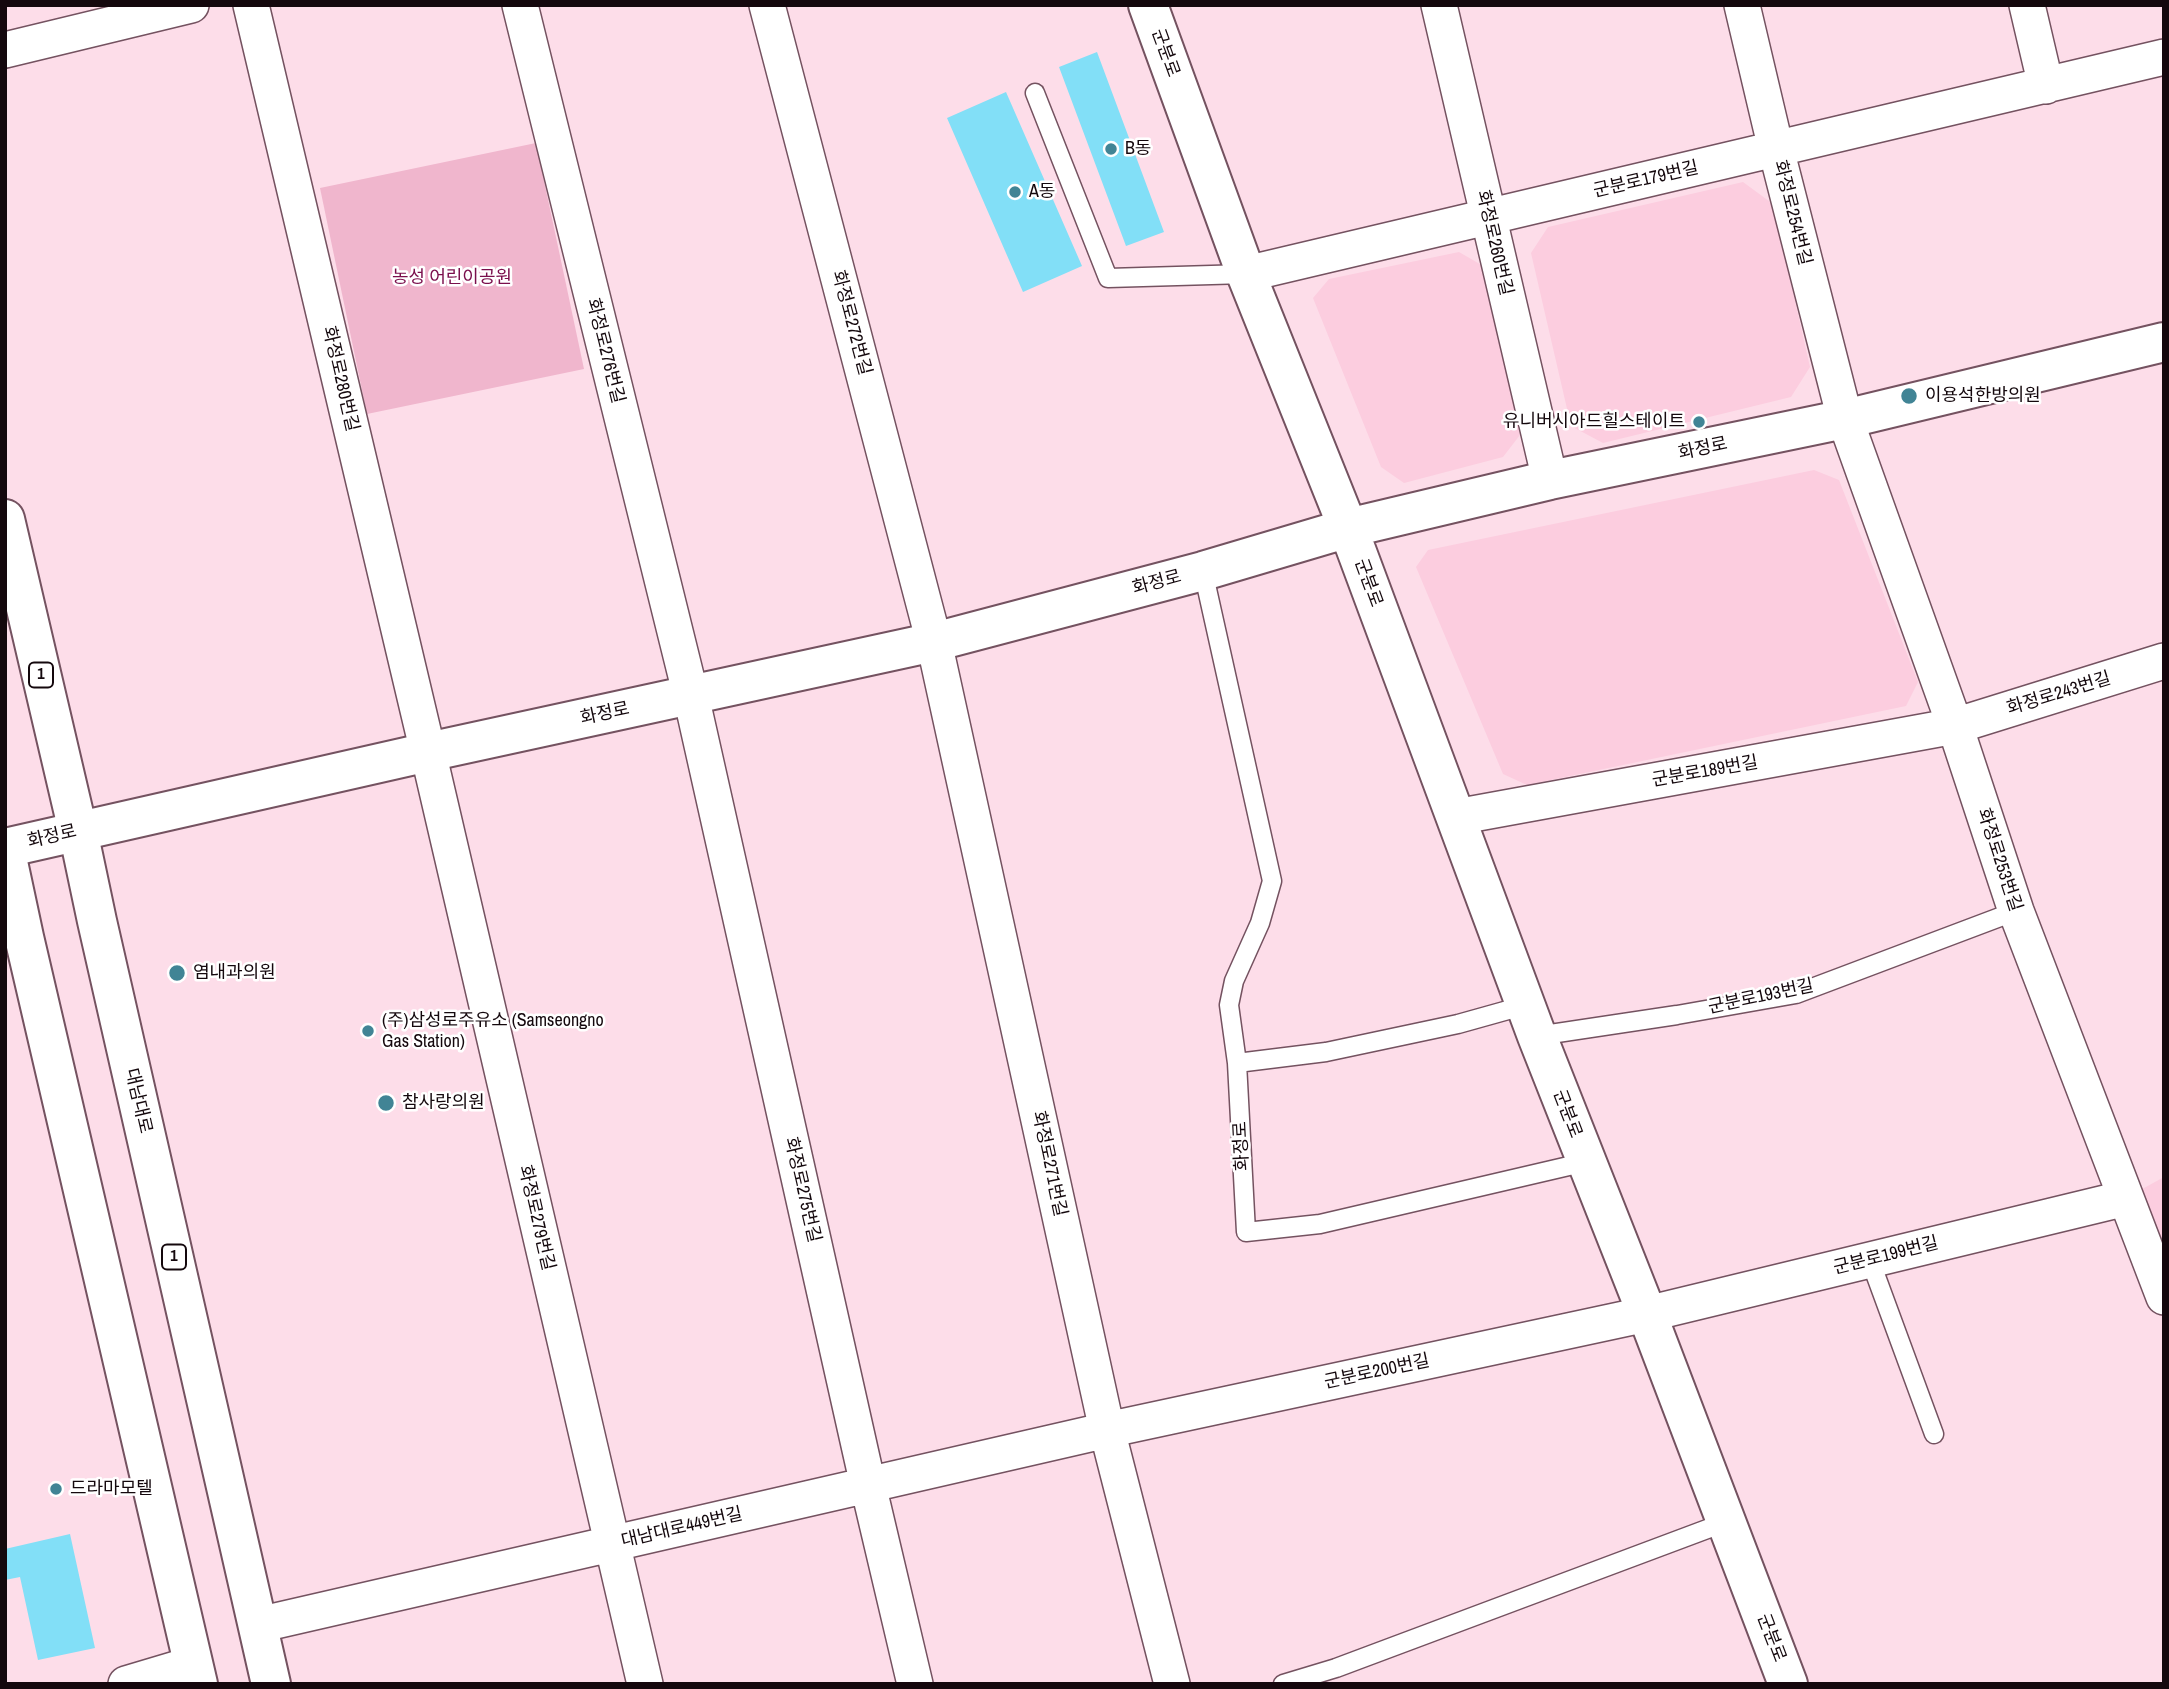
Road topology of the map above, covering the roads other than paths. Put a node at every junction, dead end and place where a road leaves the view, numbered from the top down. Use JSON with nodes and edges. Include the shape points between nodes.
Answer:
{"nodes":[{"id":1,"x":191,"y":5,"type":"edge"},
{"id":2,"x":251,"y":5,"type":"edge"},
{"id":3,"x":520,"y":5,"type":"edge"},
{"id":4,"x":767,"y":5,"type":"edge"},
{"id":5,"x":1147,"y":5,"type":"edge"},
{"id":6,"x":1438,"y":5,"type":"edge"},
{"id":7,"x":1742,"y":5,"type":"edge"},
{"id":8,"x":2028,"y":5,"type":"edge"},
{"id":9,"x":5,"y":50,"type":"edge"},
{"id":10,"x":2164,"y":57,"type":"edge"},
{"id":11,"x":2046,"y":86,"type":"junction"},
{"id":12,"x":1035,"y":93,"type":"dead end"},
{"id":13,"x":1776,"y":149,"type":"junction"},
{"id":14,"x":1488,"y":217,"type":"junction"},
{"id":15,"x":1247,"y":274,"type":"junction"},
{"id":16,"x":2164,"y":342,"type":"edge"},
{"id":17,"x":1845,"y":419,"type":"junction"},
{"id":18,"x":1550,"y":480,"type":"junction"},
{"id":19,"x":5,"y":519,"type":"edge"},
{"id":20,"x":1348,"y":528,"type":"junction"},
{"id":21,"x":1203,"y":571,"type":"junction"},
{"id":22,"x":934,"y":642,"type":"junction"},
{"id":23,"x":2164,"y":661,"type":"edge"},
{"id":24,"x":691,"y":696,"type":"junction"},
{"id":25,"x":1955,"y":726,"type":"junction"},
{"id":26,"x":428,"y":752,"type":"junction"},
{"id":27,"x":1456,"y":817,"type":"junction"},
{"id":28,"x":78,"y":831,"type":"junction"},
{"id":29,"x":5,"y":848,"type":"edge"},
{"id":30,"x":2016,"y":911,"type":"junction"},
{"id":31,"x":1531,"y":1021,"type":"junction"},
{"id":32,"x":1237,"y":1063,"type":"junction"},
{"id":33,"x":1586,"y":1162,"type":"junction"},
{"id":34,"x":2126,"y":1198,"type":"junction"},
{"id":35,"x":1247,"y":1232,"type":"joint"},
{"id":36,"x":1870,"y":1260,"type":"junction"},
{"id":37,"x":2164,"y":1297,"type":"edge"},
{"id":38,"x":1647,"y":1314,"type":"junction"},
{"id":39,"x":1107,"y":1430,"type":"junction"},
{"id":40,"x":1934,"y":1434,"type":"dead end"},
{"id":41,"x":868,"y":1485,"type":"junction"},
{"id":42,"x":1726,"y":1522,"type":"junction"},
{"id":43,"x":612,"y":1544,"type":"junction"},
{"id":44,"x":258,"y":1625,"type":"junction"},
{"id":45,"x":196,"y":1674,"type":"edge"},
{"id":46,"x":126,"y":1684,"type":"edge"},
{"id":47,"x":271,"y":1684,"type":"edge"},
{"id":48,"x":645,"y":1684,"type":"edge"},
{"id":49,"x":915,"y":1684,"type":"edge"},
{"id":50,"x":1172,"y":1684,"type":"edge"},
{"id":51,"x":1283,"y":1684,"type":"edge"},
{"id":52,"x":1788,"y":1684,"type":"edge"}],
"edges":[{"from":1,"to":9,"type":"street"},
{"from":2,"to":26,"type":"street","name":"화정로280번길"},
{"from":3,"to":24,"type":"street","name":"화정로276번길"},
{"from":4,"to":22,"type":"street","name":"화정로272번길"},
{"from":5,"to":15,"type":"street","name":"군분로"},
{"from":6,"to":14,"type":"street","name":"화정로260번길"},
{"from":7,"to":13,"type":"street","name":"화정로254번길"},
{"from":8,"to":11,"type":"street"},
{"from":10,"to":11,"type":"street","name":"군분로179번길"},
{"from":11,"to":13,"type":"street","name":"군분로179번길"},
{"from":12,"to":15,"type":"lane","via":[[1108,278]]},
{"from":13,"to":14,"type":"street","name":"군분로179번길"},
{"from":13,"to":17,"type":"street","name":"화정로254번길"},
{"from":14,"to":15,"type":"street","name":"군분로179번길"},
{"from":14,"to":18,"type":"street","name":"화정로260번길"},
{"from":15,"to":20,"type":"street","name":"군분로"},
{"from":16,"to":17,"type":"street","name":"화정로"},
{"from":17,"to":18,"type":"street","name":"화정로"},
{"from":17,"to":25,"type":"street","name":"화정로253번길"},
{"from":18,"to":20,"type":"street","name":"화정로"},
{"from":19,"to":28,"type":"street","name":"대남대로","number":"1"},
{"from":20,"to":21,"type":"street","name":"화정로"},
{"from":20,"to":27,"type":"street","name":"군분로"},
{"from":21,"to":22,"type":"street","name":"화정로"},
{"from":21,"to":32,"type":"lane","name":"화정로","via":[[1272,881],[1260,923],[1234,981],[1230,1005]]},
{"from":22,"to":24,"type":"street","name":"화정로"},
{"from":22,"to":39,"type":"street","name":"화정로271번길"},
{"from":23,"to":25,"type":"street","name":"화정로243번길"},
{"from":24,"to":26,"type":"street","name":"화정로"},
{"from":24,"to":41,"type":"street","name":"화정로275번길"},
{"from":25,"to":27,"type":"street","name":"군분로189번길"},
{"from":25,"to":30,"type":"street","name":"화정로253번길"},
{"from":26,"to":28,"type":"street","name":"화정로"},
{"from":26,"to":43,"type":"street","name":"화정로279번길"},
{"from":27,"to":31,"type":"street","name":"군분로"},
{"from":28,"to":29,"type":"street","name":"화정로"},
{"from":28,"to":44,"type":"street","name":"대남대로","number":"1"},
{"from":29,"to":45,"type":"street"},
{"from":30,"to":31,"type":"lane","name":"군분로193번길","via":[[1796,994],[1678,1015]]},
{"from":30,"to":34,"type":"street","name":"화정로253번길"},
{"from":31,"to":32,"type":"lane","name":"군분로193번길","via":[[1458,1024],[1326,1052]]},
{"from":31,"to":33,"type":"street","name":"군분로"},
{"from":32,"to":35,"type":"lane","name":"화정로"},
{"from":33,"to":35,"type":"lane","name":"군분로","via":[[1320,1224]]},
{"from":33,"to":38,"type":"street","name":"군분로"},
{"from":34,"to":36,"type":"street","name":"군분로199번길"},
{"from":34,"to":37,"type":"street","name":"화정로253번길"},
{"from":36,"to":38,"type":"street","name":"군분로199번길"},
{"from":36,"to":40,"type":"lane"},
{"from":38,"to":39,"type":"street","name":"군분로200번길"},
{"from":38,"to":42,"type":"street","name":"군분로"},
{"from":39,"to":41,"type":"street","name":"대남대로449번길"},
{"from":39,"to":50,"type":"street","name":"화정로271번길"},
{"from":41,"to":43,"type":"street","name":"대남대로449번길"},
{"from":41,"to":49,"type":"street","name":"화정로275번길"},
{"from":42,"to":51,"type":"lane"},
{"from":42,"to":52,"type":"street","name":"군분로"},
{"from":43,"to":44,"type":"street","name":"대남대로449번길"},
{"from":43,"to":48,"type":"street","name":"화정로279번길"},
{"from":44,"to":47,"type":"street","name":"대남대로","number":"1"},
{"from":45,"to":46,"type":"street"}]}
